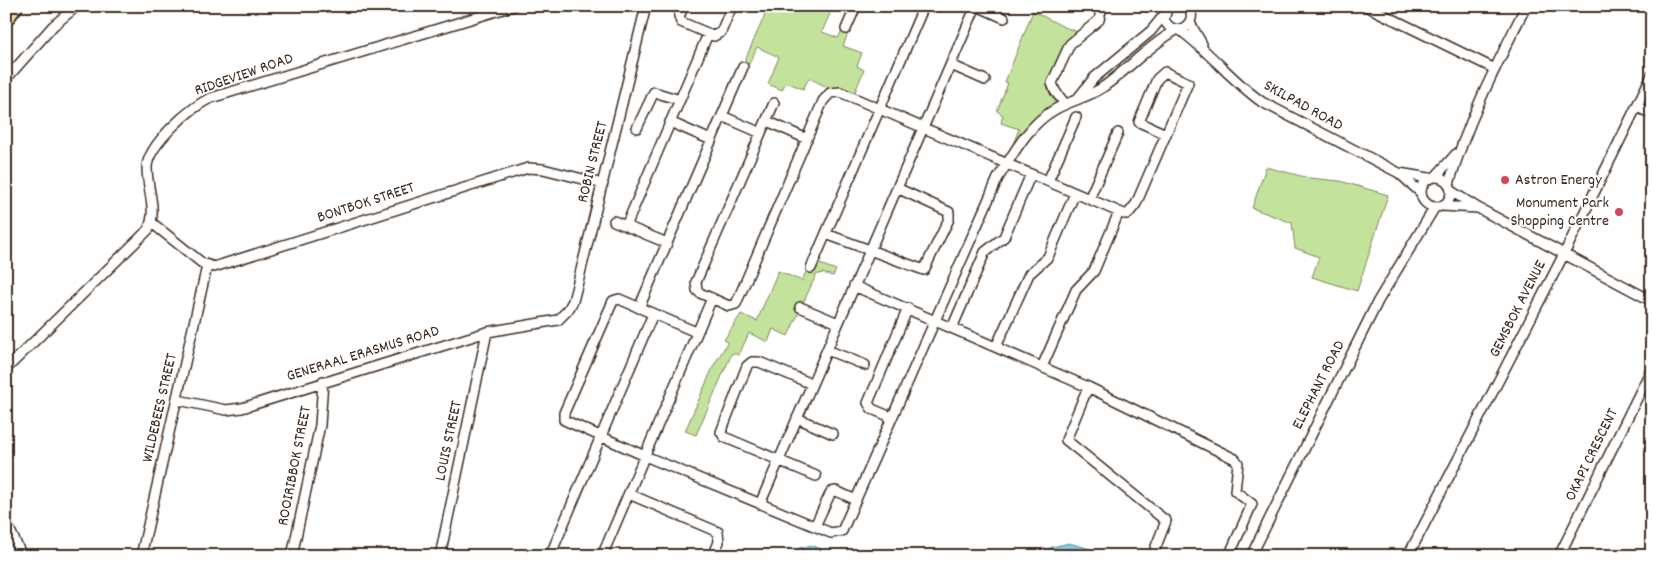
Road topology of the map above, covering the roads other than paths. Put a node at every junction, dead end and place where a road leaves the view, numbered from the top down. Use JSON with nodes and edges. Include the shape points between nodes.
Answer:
{"nodes":[{"id":1,"x":16,"y":6,"type":"edge"},
{"id":2,"x":77,"y":6,"type":"edge"},
{"id":3,"x":478,"y":6,"type":"edge"},
{"id":4,"x":513,"y":6,"type":"edge"},
{"id":5,"x":646,"y":6,"type":"edge"},
{"id":6,"x":684,"y":6,"type":"edge"},
{"id":7,"x":732,"y":6,"type":"edge"},
{"id":8,"x":856,"y":6,"type":"edge"},
{"id":9,"x":924,"y":6,"type":"edge"},
{"id":10,"x":976,"y":6,"type":"edge"},
{"id":11,"x":1099,"y":6,"type":"edge"},
{"id":12,"x":1366,"y":6,"type":"edge"},
{"id":13,"x":1526,"y":6,"type":"edge"},
{"id":14,"x":1165,"y":9,"type":"edge"},
{"id":15,"x":1192,"y":9,"type":"edge"},
{"id":16,"x":485,"y":15,"type":"junction"},
{"id":17,"x":1004,"y":18,"type":"dead end"},
{"id":18,"x":6,"y":21,"type":"edge"},
{"id":19,"x":1190,"y":23,"type":"junction"},
{"id":20,"x":846,"y":29,"type":"dead end"},
{"id":21,"x":1178,"y":30,"type":"junction"},
{"id":22,"x":708,"y":34,"type":"junction"},
{"id":23,"x":1205,"y":49,"type":"junction"},
{"id":24,"x":950,"y":65,"type":"junction"},
{"id":25,"x":743,"y":67,"type":"dead end"},
{"id":26,"x":1495,"y":69,"type":"junction"},
{"id":27,"x":1652,"y":76,"type":"edge"},
{"id":28,"x":6,"y":79,"type":"edge"},
{"id":29,"x":985,"y":80,"type":"dead end"},
{"id":30,"x":1078,"y":98,"type":"junction"},
{"id":31,"x":680,"y":100,"type":"junction"},
{"id":32,"x":774,"y":103,"type":"dead end"},
{"id":33,"x":1065,"y":104,"type":"junction"},
{"id":34,"x":1637,"y":107,"type":"junction"},
{"id":35,"x":880,"y":110,"type":"junction"},
{"id":36,"x":1652,"y":114,"type":"edge"},
{"id":37,"x":722,"y":116,"type":"junction"},
{"id":38,"x":1076,"y":117,"type":"dead end"},
{"id":39,"x":767,"y":121,"type":"junction"},
{"id":40,"x":670,"y":122,"type":"junction"},
{"id":41,"x":637,"y":128,"type":"dead end"},
{"id":42,"x":923,"y":128,"type":"junction"},
{"id":43,"x":762,"y":133,"type":"junction"},
{"id":44,"x":1118,"y":133,"type":"dead end"},
{"id":45,"x":1166,"y":134,"type":"junction"},
{"id":46,"x":807,"y":139,"type":"junction"},
{"id":47,"x":712,"y":140,"type":"junction"},
{"id":48,"x":1458,"y":152,"type":"junction"},
{"id":49,"x":1007,"y":164,"type":"junction"},
{"id":50,"x":1399,"y":173,"type":"junction"},
{"id":51,"x":1031,"y":174,"type":"junction"},
{"id":52,"x":1432,"y":177,"type":"junction"},
{"id":53,"x":1048,"y":181,"type":"junction"},
{"id":54,"x":603,"y":184,"type":"junction"},
{"id":55,"x":897,"y":188,"type":"junction"},
{"id":56,"x":1450,"y":188,"type":"junction"},
{"id":57,"x":1075,"y":193,"type":"junction"},
{"id":58,"x":1421,"y":193,"type":"junction"},
{"id":59,"x":1089,"y":199,"type":"junction"},
{"id":60,"x":1425,"y":202,"type":"junction"},
{"id":61,"x":1438,"y":206,"type":"junction"},
{"id":62,"x":1478,"y":208,"type":"junction"},
{"id":63,"x":1119,"y":212,"type":"junction"},
{"id":64,"x":614,"y":221,"type":"dead end"},
{"id":65,"x":152,"y":222,"type":"junction"},
{"id":66,"x":626,"y":226,"type":"junction"},
{"id":67,"x":1420,"y":230,"type":"junction"},
{"id":68,"x":826,"y":234,"type":"junction"},
{"id":69,"x":667,"y":243,"type":"junction"},
{"id":70,"x":870,"y":250,"type":"junction"},
{"id":71,"x":1564,"y":254,"type":"junction"},
{"id":72,"x":208,"y":266,"type":"junction"},
{"id":73,"x":811,"y":268,"type":"dead end"},
{"id":74,"x":854,"y":286,"type":"junction"},
{"id":75,"x":712,"y":298,"type":"junction"},
{"id":76,"x":1652,"y":301,"type":"edge"},
{"id":77,"x":800,"y":307,"type":"dead end"},
{"id":78,"x":639,"y":308,"type":"junction"},
{"id":79,"x":908,"y":308,"type":"junction"},
{"id":80,"x":653,"y":314,"type":"junction"},
{"id":81,"x":558,"y":320,"type":"joint"},
{"id":82,"x":935,"y":320,"type":"junction"},
{"id":83,"x":838,"y":323,"type":"junction"},
{"id":84,"x":952,"y":328,"type":"junction"},
{"id":85,"x":487,"y":332,"type":"junction"},
{"id":86,"x":696,"y":332,"type":"junction"},
{"id":87,"x":996,"y":347,"type":"junction"},
{"id":88,"x":826,"y":350,"type":"junction"},
{"id":89,"x":864,"y":365,"type":"dead end"},
{"id":90,"x":1042,"y":367,"type":"junction"},
{"id":91,"x":1652,"y":368,"type":"edge"},
{"id":92,"x":6,"y":369,"type":"edge"},
{"id":93,"x":323,"y":381,"type":"junction"},
{"id":94,"x":812,"y":384,"type":"junction"},
{"id":95,"x":1088,"y":387,"type":"junction"},
{"id":96,"x":178,"y":400,"type":"junction"},
{"id":97,"x":891,"y":417,"type":"junction"},
{"id":98,"x":797,"y":418,"type":"junction"},
{"id":99,"x":834,"y":434,"type":"dead end"},
{"id":100,"x":601,"y":437,"type":"junction"},
{"id":101,"x":645,"y":456,"type":"junction"},
{"id":102,"x":778,"y":460,"type":"junction"},
{"id":103,"x":816,"y":476,"type":"dead end"},
{"id":104,"x":629,"y":494,"type":"junction"},
{"id":105,"x":856,"y":500,"type":"junction"},
{"id":106,"x":760,"y":504,"type":"junction"},
{"id":107,"x":6,"y":522,"type":"edge"},
{"id":108,"x":815,"y":526,"type":"junction"},
{"id":109,"x":1155,"y":549,"type":"dead end"},
{"id":110,"x":22,"y":556,"type":"edge"},
{"id":111,"x":141,"y":556,"type":"edge"},
{"id":112,"x":292,"y":556,"type":"edge"},
{"id":113,"x":440,"y":556,"type":"edge"},
{"id":114,"x":550,"y":556,"type":"edge"},
{"id":115,"x":602,"y":556,"type":"edge"},
{"id":116,"x":713,"y":556,"type":"edge"},
{"id":117,"x":1229,"y":556,"type":"edge"},
{"id":118,"x":1251,"y":556,"type":"edge"},
{"id":119,"x":1408,"y":556,"type":"edge"},
{"id":120,"x":1559,"y":556,"type":"edge"}],
"edges":[{"from":1,"to":18,"type":"main road"},
{"from":2,"to":28,"type":"street","via":[[54,26]]},
{"from":3,"to":16,"type":"street"},
{"from":4,"to":16,"type":"street","name":"RIDGEVIEW ROAD"},
{"from":5,"to":54,"type":"street","name":"ROBIN STREET"},
{"from":6,"to":22,"type":"street","via":[[679,16],[681,22]]},
{"from":7,"to":22,"type":"street","via":[[718,36]]},
{"from":8,"to":20,"type":"street"},
{"from":9,"to":35,"type":"street"},
{"from":10,"to":17,"type":"street"},
{"from":10,"to":24,"type":"street"},
{"from":11,"to":33,"type":"street","via":[[1099,20],[1070,44],[1052,83]]},
{"from":12,"to":26,"type":"street"},
{"from":13,"to":26,"type":"street"},
{"from":14,"to":21,"type":"street","name":"SKILPAD ROAD","via":[[1168,26]]},
{"from":14,"to":30,"type":"street","via":[[1151,31],[1094,78]]},
{"from":15,"to":19,"type":"street"},
{"from":16,"to":65,"type":"street","name":"RIDGEVIEW ROAD","via":[[201,102],[189,110],[160,142],[147,162]]},
{"from":19,"to":21,"type":"street"},
{"from":19,"to":23,"type":"street","name":"SKILPAD ROAD"},
{"from":21,"to":23,"type":"street","name":"SKILPAD ROAD"},
{"from":21,"to":30,"type":"street","via":[[1158,42],[1105,86]]},
{"from":22,"to":31,"type":"street"},
{"from":23,"to":50,"type":"street","name":"SKILPAD ROAD","via":[[1242,87],[1276,111]]},
{"from":24,"to":29,"type":"street"},
{"from":24,"to":42,"type":"street"},
{"from":25,"to":37,"type":"street"},
{"from":26,"to":48,"type":"street"},
{"from":27,"to":34,"type":"street","name":"GEMSBOK AVENUE"},
{"from":30,"to":33,"type":"street"},
{"from":31,"to":40,"type":"street"},
{"from":31,"to":41,"type":"street","via":[[654,92]]},
{"from":32,"to":39,"type":"street"},
{"from":33,"to":49,"type":"street","via":[[1032,128]]},
{"from":34,"to":36,"type":"street"},
{"from":34,"to":71,"type":"street","name":"GEMSBOK AVENUE"},
{"from":35,"to":42,"type":"street"},
{"from":35,"to":46,"type":"street","via":[[840,92],[830,93],[823,101]]},
{"from":35,"to":68,"type":"street"},
{"from":37,"to":43,"type":"street"},
{"from":37,"to":47,"type":"street"},
{"from":38,"to":53,"type":"street"},
{"from":39,"to":43,"type":"street"},
{"from":39,"to":46,"type":"street"},
{"from":40,"to":47,"type":"street"},
{"from":40,"to":66,"type":"street"},
{"from":42,"to":49,"type":"street"},
{"from":42,"to":55,"type":"street"},
{"from":43,"to":75,"type":"street","via":[[696,282],[696,290]]},
{"from":44,"to":59,"type":"street"},
{"from":45,"to":45,"type":"street","via":[[1188,83],[1165,72],[1157,79],[1139,122]]},
{"from":45,"to":63,"type":"street","via":[[1136,204],[1128,214]]},
{"from":46,"to":75,"type":"street","via":[[736,304],[729,306]]},
{"from":47,"to":69,"type":"street"},
{"from":48,"to":52,"type":"street"},
{"from":48,"to":56,"type":"street"},
{"from":49,"to":51,"type":"street"},
{"from":49,"to":82,"type":"street"},
{"from":50,"to":52,"type":"street","name":"SKILPAD ROAD"},
{"from":50,"to":58,"type":"street","name":"SKILPAD ROAD"},
{"from":51,"to":53,"type":"street"},
{"from":51,"to":84,"type":"street","via":[[1004,237],[985,252]]},
{"from":52,"to":56,"type":"street","via":[[1445,180]]},
{"from":52,"to":58,"type":"street","via":[[1422,184]]},
{"from":53,"to":57,"type":"street"},
{"from":54,"to":72,"type":"street","name":"BONTBOK STREET","via":[[528,168],[219,266]]},
{"from":54,"to":81,"type":"street","name":"ROBIN STREET","via":[[573,301]]},
{"from":55,"to":70,"type":"street"},
{"from":55,"to":70,"type":"street","via":[[946,210],[949,219],[924,270]]},
{"from":56,"to":61,"type":"street","via":[[1449,200]]},
{"from":56,"to":62,"type":"street"},
{"from":57,"to":59,"type":"street"},
{"from":57,"to":87,"type":"street","via":[[1048,257],[1029,274]]},
{"from":58,"to":60,"type":"street"},
{"from":59,"to":63,"type":"street"},
{"from":60,"to":61,"type":"street"},
{"from":60,"to":67,"type":"street","name":"ELEPHANT ROAD"},
{"from":61,"to":62,"type":"street"},
{"from":61,"to":67,"type":"street","name":"ELEPHANT ROAD"},
{"from":62,"to":71,"type":"street"},
{"from":63,"to":90,"type":"street","via":[[1094,271],[1076,290]]},
{"from":64,"to":66,"type":"street"},
{"from":65,"to":72,"type":"street"},
{"from":65,"to":92,"type":"street","via":[[148,230]]},
{"from":66,"to":69,"type":"street"},
{"from":67,"to":118,"type":"street","name":"ELEPHANT ROAD","via":[[1378,301]]},
{"from":68,"to":70,"type":"street"},
{"from":68,"to":73,"type":"street"},
{"from":69,"to":78,"type":"street"},
{"from":70,"to":74,"type":"street"},
{"from":71,"to":76,"type":"street"},
{"from":71,"to":119,"type":"street","name":"GEMSBOK AVENUE"},
{"from":72,"to":96,"type":"street","name":"WILDEBEES STREET"},
{"from":74,"to":79,"type":"street"},
{"from":74,"to":83,"type":"street"},
{"from":75,"to":86,"type":"street"},
{"from":77,"to":83,"type":"street"},
{"from":78,"to":80,"type":"street"},
{"from":78,"to":100,"type":"street","via":[[619,299],[613,301],[564,413],[567,422]]},
{"from":79,"to":82,"type":"street"},
{"from":79,"to":97,"type":"street","via":[[868,403],[872,409]]},
{"from":80,"to":86,"type":"street"},
{"from":80,"to":100,"type":"street"},
{"from":81,"to":85,"type":"street","name":"GENERAAL ERASMUS ROAD"},
{"from":82,"to":84,"type":"street"},
{"from":82,"to":97,"type":"street"},
{"from":83,"to":88,"type":"street"},
{"from":84,"to":87,"type":"street"},
{"from":85,"to":93,"type":"street","name":"GENERAAL ERASMUS ROAD"},
{"from":85,"to":113,"type":"street","name":"LOUIS STREET"},
{"from":86,"to":101,"type":"street"},
{"from":87,"to":90,"type":"street"},
{"from":88,"to":89,"type":"street"},
{"from":88,"to":94,"type":"street"},
{"from":90,"to":95,"type":"street"},
{"from":91,"to":120,"type":"street","name":"OKAPI CRESCENT"},
{"from":93,"to":96,"type":"street","name":"GENERAAL ERASMUS ROAD","via":[[242,408],[226,410]]},
{"from":93,"to":112,"type":"street","name":"ROOIRIBBOK STREET","via":[[320,425]]},
{"from":94,"to":98,"type":"street"},
{"from":94,"to":102,"type":"street","via":[[759,362],[747,366],[721,432],[724,437]]},
{"from":95,"to":109,"type":"street","via":[[1066,440],[1166,521]]},
{"from":95,"to":117,"type":"street","via":[[1237,461],[1235,491],[1252,504]]},
{"from":96,"to":111,"type":"street","name":"WILDEBEES STREET"},
{"from":97,"to":105,"type":"street"},
{"from":98,"to":99,"type":"street"},
{"from":98,"to":102,"type":"street"},
{"from":100,"to":101,"type":"street"},
{"from":100,"to":114,"type":"street"},
{"from":101,"to":104,"type":"street"},
{"from":101,"to":106,"type":"street"},
{"from":102,"to":103,"type":"street"},
{"from":102,"to":106,"type":"street"},
{"from":104,"to":115,"type":"street"},
{"from":104,"to":116,"type":"street","via":[[718,532],[719,542]]},
{"from":105,"to":108,"type":"street","via":[[842,531],[831,533]]},
{"from":105,"to":108,"type":"street","via":[[831,492]]},
{"from":106,"to":108,"type":"street"},
{"from":107,"to":110,"type":"street"}]}
